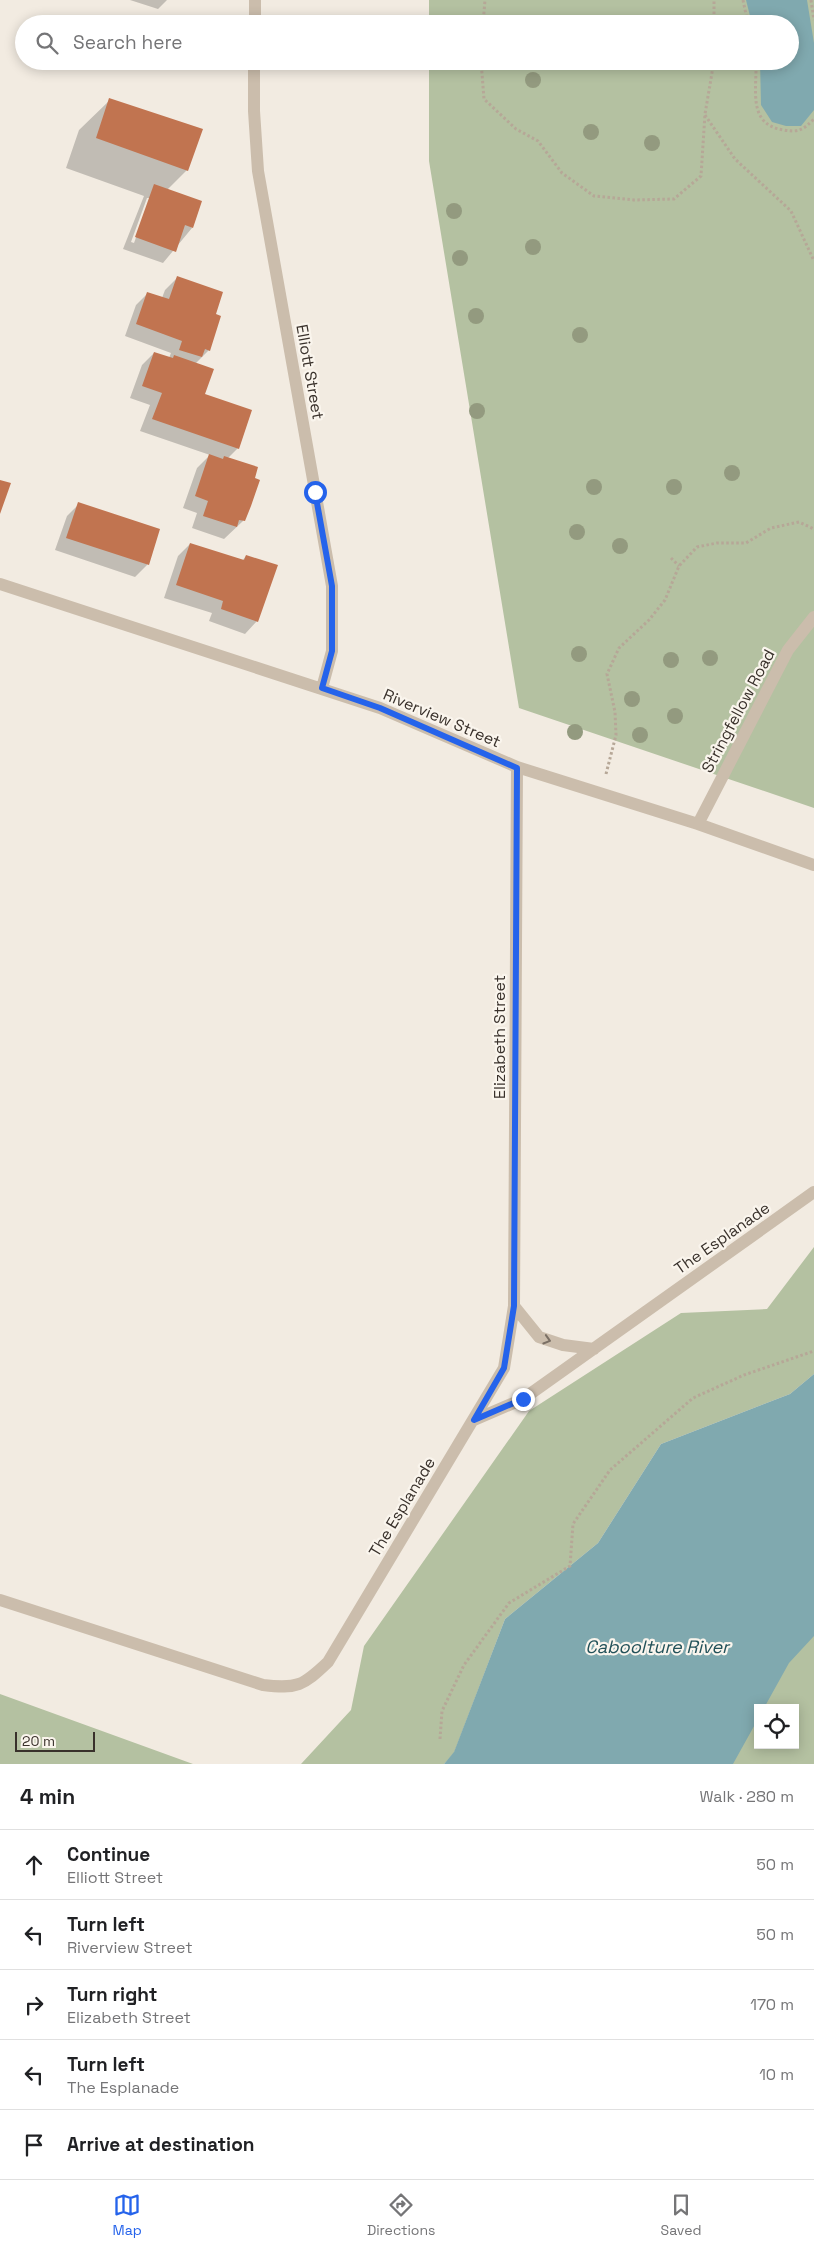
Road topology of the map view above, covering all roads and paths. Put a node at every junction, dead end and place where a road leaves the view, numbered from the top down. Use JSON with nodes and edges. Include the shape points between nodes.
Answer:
{"nodes":[{"id":1,"x":255,"y":0,"type":"edge"},
{"id":2,"x":485,"y":0,"type":"edge"},
{"id":3,"x":714,"y":0,"type":"edge"},
{"id":4,"x":743,"y":0,"type":"edge"},
{"id":5,"x":811,"y":0,"type":"edge"},
{"id":6,"x":255,"y":15,"type":"edge"},
{"id":7,"x":484,"y":15,"type":"edge"},
{"id":8,"x":714,"y":15,"type":"edge"},
{"id":9,"x":746,"y":15,"type":"edge"},
{"id":10,"x":814,"y":20,"type":"edge"},
{"id":11,"x":254,"y":70,"type":"edge"},
{"id":12,"x":482,"y":70,"type":"edge"},
{"id":13,"x":712,"y":70,"type":"edge"},
{"id":14,"x":756,"y":70,"type":"edge"},
{"id":15,"x":705,"y":114,"type":"junction"},
{"id":16,"x":814,"y":119,"type":"edge"},
{"id":17,"x":814,"y":261,"type":"edge"},
{"id":18,"x":814,"y":529,"type":"edge"},
{"id":19,"x":671,"y":558,"type":"dead end"},
{"id":20,"x":679,"y":566,"type":"junction"},
{"id":21,"x":0,"y":584,"type":"edge"},
{"id":22,"x":814,"y":617,"type":"edge"},
{"id":23,"x":322,"y":688,"type":"junction"},
{"id":24,"x":517,"y":768,"type":"junction"},
{"id":25,"x":602,"y":794,"type":"junction"},
{"id":26,"x":698,"y":824,"type":"junction"},
{"id":27,"x":814,"y":865,"type":"edge"},
{"id":28,"x":814,"y":1192,"type":"edge"},
{"id":29,"x":514,"y":1306,"type":"junction"},
{"id":30,"x":594,"y":1349,"type":"junction"},
{"id":31,"x":814,"y":1351,"type":"edge"},
{"id":32,"x":474,"y":1420,"type":"junction"},
{"id":33,"x":0,"y":1600,"type":"edge"},
{"id":34,"x":440,"y":1739,"type":"dead end"}],
"edges":[{"from":1,"to":6,"type":"street"},
{"from":2,"to":7,"type":"path"},
{"from":3,"to":8,"type":"path"},
{"from":4,"to":9,"type":"path"},
{"from":5,"to":10,"type":"path"},
{"from":11,"to":23,"type":"street","name":"Elliott Street","via":[[258,171],[332,586],[332,651]]},
{"from":12,"to":15,"type":"path","via":[[484,98],[516,129],[538,141],[562,173],[594,196],[674,199],[701,176]]},
{"from":13,"to":15,"type":"path"},
{"from":14,"to":16,"type":"path","via":[[756,104],[759,117],[767,126],[797,131]]},
{"from":15,"to":17,"type":"path","via":[[735,159],[791,211]]},
{"from":18,"to":20,"type":"path","via":[[799,522],[771,528],[746,543],[697,547]]},
{"from":19,"to":20,"type":"path"},
{"from":20,"to":25,"type":"path","via":[[665,600],[619,648],[607,674],[616,735]]},
{"from":21,"to":23,"type":"street","name":"Riverview Street"},
{"from":22,"to":26,"type":"street","name":"Stringfellow Road","via":[[788,650]]},
{"from":23,"to":24,"type":"street","name":"Riverview Street","via":[[380,708]]},
{"from":24,"to":25,"type":"street","name":"Riverview Street"},
{"from":24,"to":29,"type":"street","name":"Elizabeth Street"},
{"from":25,"to":26,"type":"street","name":"Riverview Street"},
{"from":26,"to":27,"type":"street","name":"Riverview Street"},
{"from":28,"to":30,"type":"street","name":"The Esplanade"},
{"from":29,"to":30,"type":"street","one_way":true,"via":[[539,1338]]},
{"from":29,"to":32,"type":"street","name":"Elizabeth Street","via":[[504,1368]]},
{"from":30,"to":32,"type":"street","name":"The Esplanade","via":[[523,1399]]},
{"from":31,"to":34,"type":"path","via":[[744,1375],[693,1398],[610,1470],[573,1524],[570,1566],[509,1603],[464,1665],[442,1711]]},
{"from":32,"to":33,"type":"street","name":"The Esplanade","via":[[328,1662],[311,1678],[290,1688],[236,1677]]}]}
